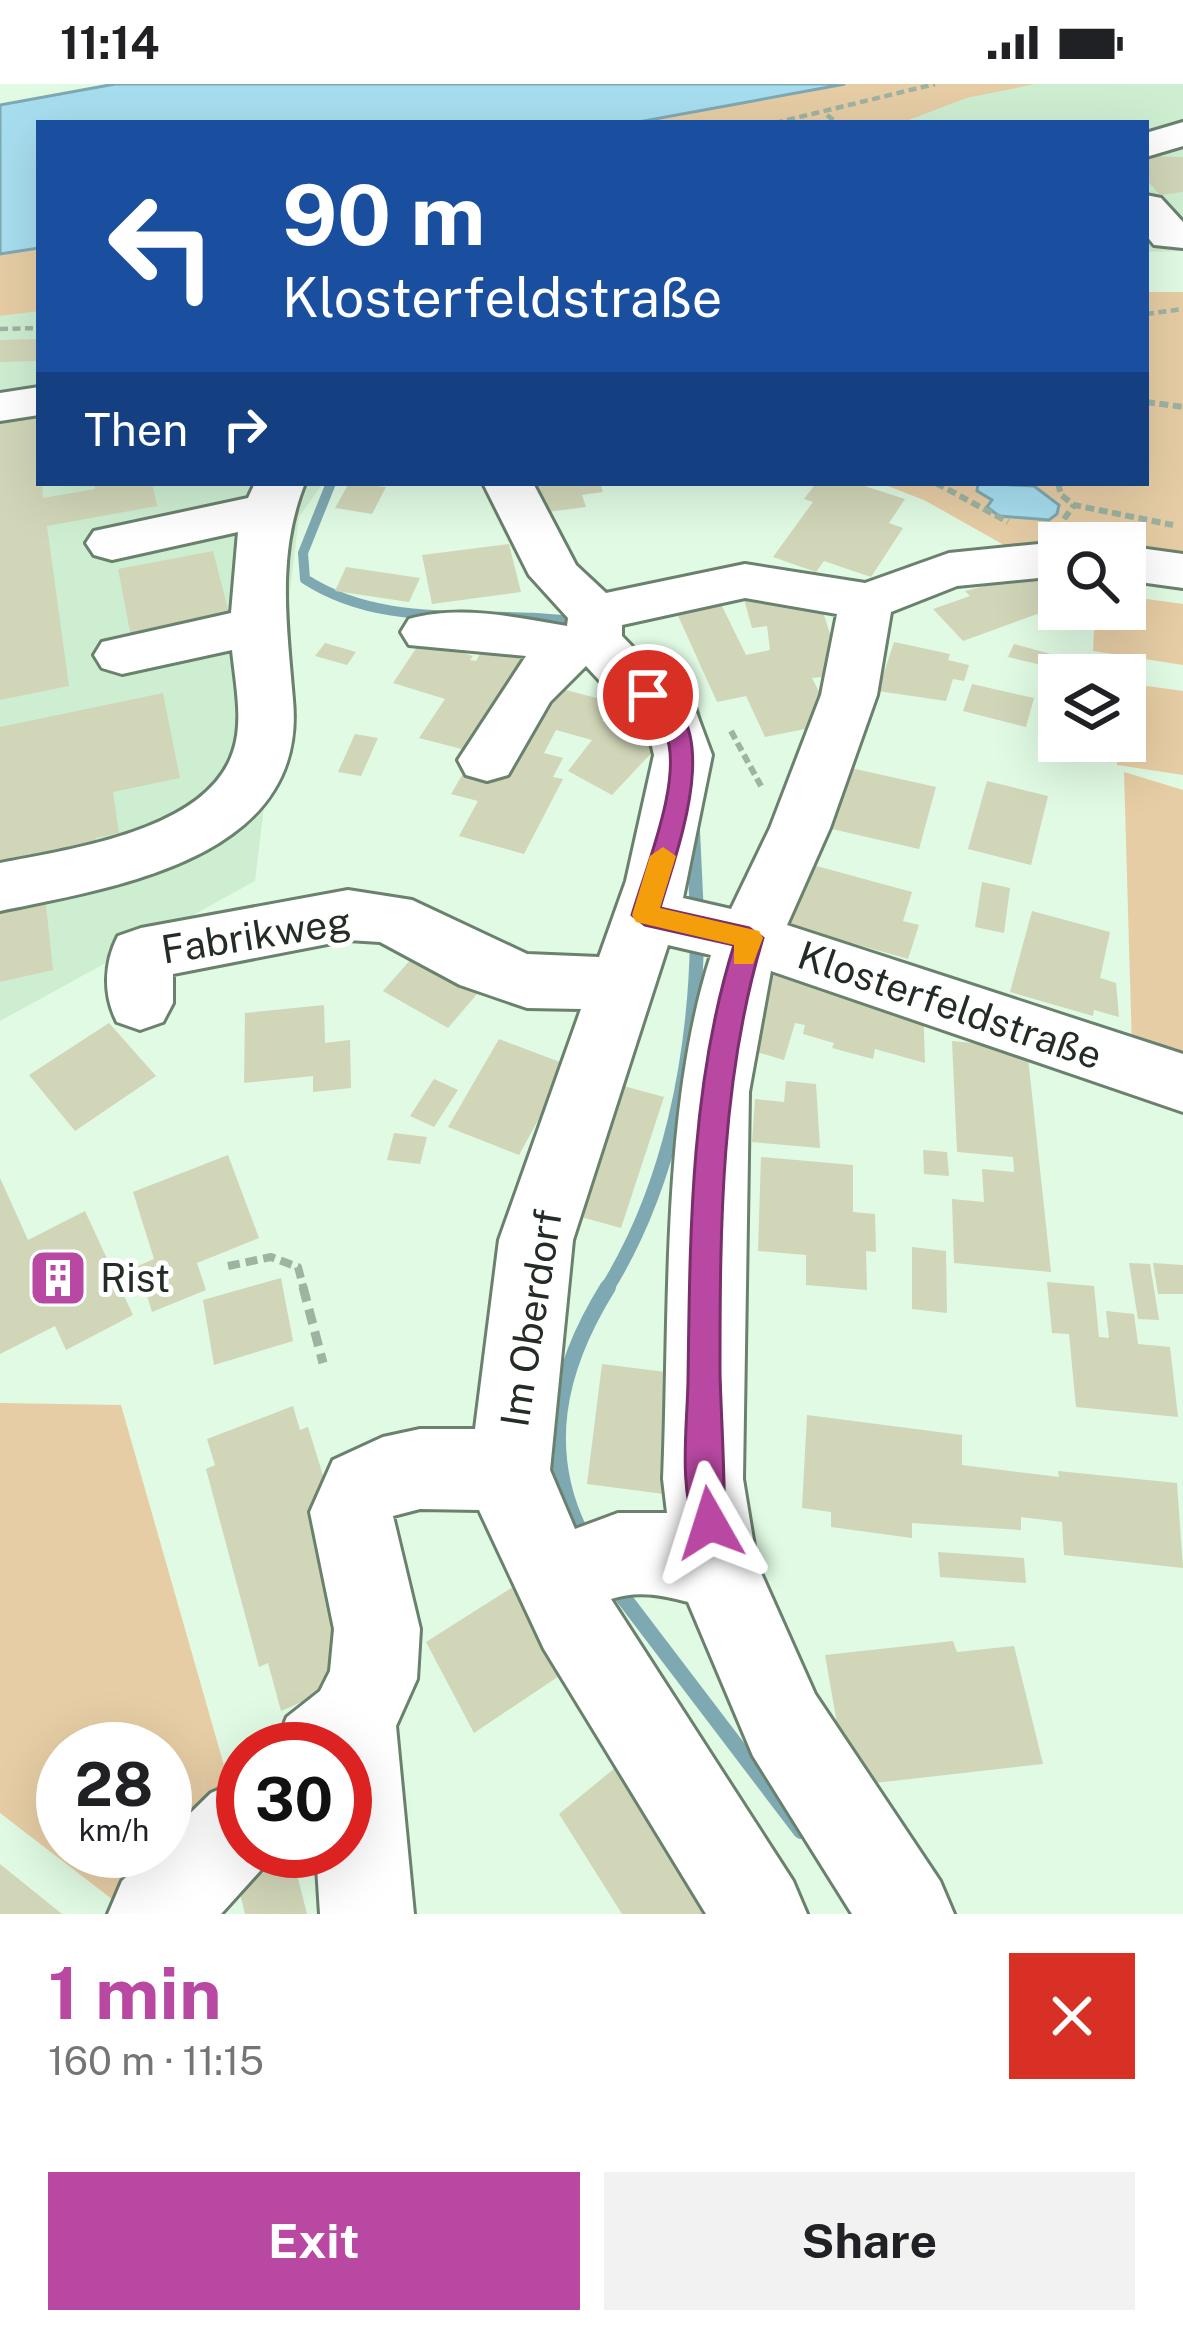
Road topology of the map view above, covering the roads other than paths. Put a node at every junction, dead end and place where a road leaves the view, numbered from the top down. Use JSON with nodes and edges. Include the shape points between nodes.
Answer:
{"nodes":[{"id":1,"x":1183,"y":134,"type":"edge"},
{"id":2,"x":1149,"y":145,"type":"edge"},
{"id":3,"x":1149,"y":211,"type":"edge"},
{"id":4,"x":1183,"y":235,"type":"edge"},
{"id":5,"x":1183,"y":254,"type":"edge"},
{"id":6,"x":1149,"y":255,"type":"edge"},
{"id":7,"x":36,"y":401,"type":"edge"},
{"id":8,"x":0,"y":407,"type":"edge"},
{"id":9,"x":511,"y":492,"type":"edge"},
{"id":10,"x":273,"y":496,"type":"edge"},
{"id":11,"x":1038,"y":539,"type":"edge"},
{"id":12,"x":112,"y":543,"type":"dead end"},
{"id":13,"x":1146,"y":566,"type":"edge"},
{"id":14,"x":1183,"y":572,"type":"edge"},
{"id":15,"x":869,"y":601,"type":"junction"},
{"id":16,"x":258,"y":626,"type":"junction"},
{"id":17,"x":589,"y":631,"type":"junction"},
{"id":18,"x":428,"y":632,"type":"dead end"},
{"id":19,"x":122,"y":655,"type":"dead end"},
{"id":20,"x":487,"y":760,"type":"dead end"},
{"id":21,"x":0,"y":887,"type":"edge"},
{"id":22,"x":654,"y":916,"type":"junction"},
{"id":23,"x":740,"y":936,"type":"junction"},
{"id":24,"x":622,"y":984,"type":"junction"},
{"id":25,"x":140,"y":1003,"type":"dead end"},
{"id":26,"x":1183,"y":1083,"type":"edge"},
{"id":27,"x":510,"y":1470,"type":"junction"},
{"id":28,"x":587,"y":1568,"type":"junction"},
{"id":29,"x":716,"y":1568,"type":"junction"},
{"id":30,"x":344,"y":1722,"type":"edge"},
{"id":31,"x":216,"y":1852,"type":"edge"},
{"id":32,"x":361,"y":1878,"type":"edge"},
{"id":33,"x":155,"y":1914,"type":"edge"},
{"id":34,"x":367,"y":1914,"type":"edge"},
{"id":35,"x":760,"y":1914,"type":"edge"},
{"id":36,"x":908,"y":1914,"type":"edge"}],
"edges":[{"from":1,"to":2,"type":"street"},
{"from":3,"to":4,"type":"street","via":[[1168,236]]},
{"from":5,"to":6,"type":"street"},
{"from":7,"to":8,"type":"street"},
{"from":9,"to":17,"type":"street","name":"Im Oberdorf"},
{"from":10,"to":12,"type":"street"},
{"from":10,"to":16,"type":"street"},
{"from":11,"to":15,"type":"street"},
{"from":13,"to":14,"type":"street"},
{"from":15,"to":17,"type":"street","via":[[746,581]]},
{"from":15,"to":23,"type":"street","via":[[849,695],[800,828]]},
{"from":16,"to":19,"type":"street"},
{"from":16,"to":21,"type":"street","via":[[264,748],[245,790],[183,835]]},
{"from":17,"to":18,"type":"street"},
{"from":17,"to":20,"type":"street","via":[[544,665]]},
{"from":17,"to":22,"type":"street","name":"Im Oberdorf","via":[[676,727],[683,754]]},
{"from":22,"to":23,"type":"street","name":"Klosterfeldstraße"},
{"from":22,"to":24,"type":"street","name":"Im Oberdorf"},
{"from":23,"to":26,"type":"street","name":"Klosterfeldstraße"},
{"from":23,"to":29,"type":"street","via":[[715,1092],[703,1479]]},
{"from":24,"to":25,"type":"street","name":"Fabrikweg","via":[[527,981],[389,918],[348,916],[141,953]]},
{"from":24,"to":27,"type":"street","name":"Im Oberdorf","via":[[536,1240]]},
{"from":27,"to":28,"type":"street","name":"Im Oberdorf","via":[[518,1507]]},
{"from":27,"to":30,"type":"street","via":[[420,1469],[362,1489],[351,1512],[376,1629],[373,1679]]},
{"from":28,"to":29,"type":"street","via":[[660,1552]]},
{"from":28,"to":35,"type":"street","name":"Im Oberdorf","via":[[574,1619]]},
{"from":29,"to":36,"type":"street","via":[[784,1725]]},
{"from":31,"to":33,"type":"street"},
{"from":32,"to":34,"type":"street"}]}
